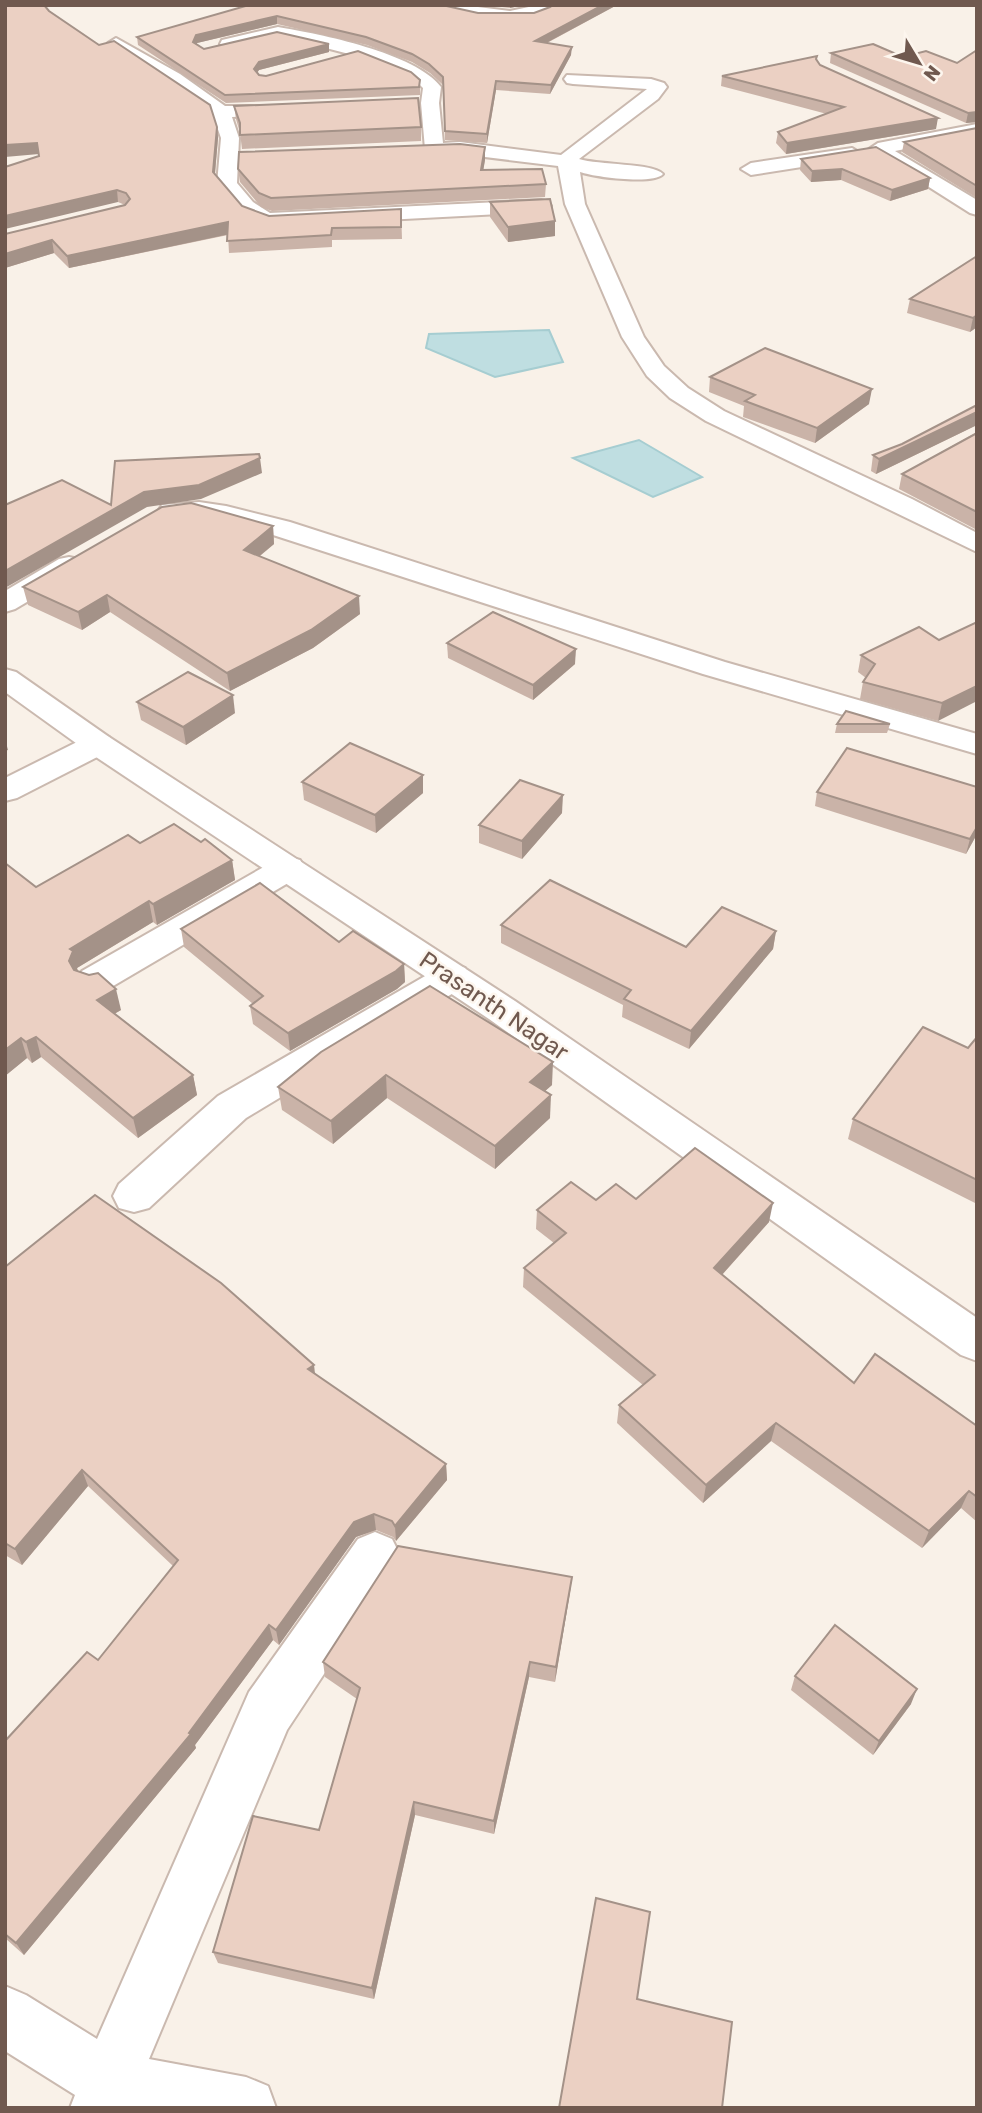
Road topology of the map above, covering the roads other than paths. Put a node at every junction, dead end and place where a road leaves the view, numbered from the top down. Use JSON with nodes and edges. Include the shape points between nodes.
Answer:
{"nodes":[{"id":1,"x":436,"y":5,"type":"edge"},
{"id":2,"x":552,"y":5,"type":"edge"},
{"id":3,"x":116,"y":43,"type":"edge"},
{"id":4,"x":204,"y":50,"type":"edge"},
{"id":5,"x":359,"y":51,"type":"junction"},
{"id":6,"x":319,"y":62,"type":"edge"},
{"id":7,"x":573,"y":79,"type":"dead end"},
{"id":8,"x":299,"y":109,"type":"edge"},
{"id":9,"x":221,"y":113,"type":"junction"},
{"id":10,"x":939,"y":120,"type":"edge"},
{"id":11,"x":971,"y":130,"type":"edge"},
{"id":12,"x":878,"y":149,"type":"junction"},
{"id":13,"x":565,"y":161,"type":"junction"},
{"id":14,"x":751,"y":169,"type":"dead end"},
{"id":15,"x":653,"y":174,"type":"dead end"},
{"id":16,"x":575,"y":204,"type":"junction"},
{"id":17,"x":974,"y":204,"type":"edge"},
{"id":18,"x":895,"y":477,"type":"edge"},
{"id":19,"x":872,"y":490,"type":"junction"},
{"id":20,"x":146,"y":520,"type":"edge"},
{"id":21,"x":977,"y":544,"type":"edge"},
{"id":22,"x":88,"y":554,"type":"edge"},
{"id":23,"x":5,"y":603,"type":"edge"},
{"id":24,"x":5,"y":678,"type":"edge"},
{"id":25,"x":98,"y":744,"type":"junction"},
{"id":26,"x":977,"y":744,"type":"edge"},
{"id":27,"x":5,"y":791,"type":"edge"},
{"id":28,"x":288,"y":868,"type":"junction"},
{"id":29,"x":452,"y":977,"type":"junction"},
{"id":30,"x":95,"y":980,"type":"edge"},
{"id":31,"x":134,"y":1195,"type":"dead end"},
{"id":32,"x":977,"y":1342,"type":"edge"},
{"id":33,"x":375,"y":1555,"type":"dead end"},
{"id":34,"x":5,"y":2015,"type":"edge"},
{"id":35,"x":105,"y":2095,"type":"edge"},
{"id":36,"x":246,"y":2108,"type":"edge"}],
"edges":[{"from":1,"to":2,"type":"street","via":[[506,17],[528,15]]},
{"from":3,"to":9,"type":"street"},
{"from":4,"to":5,"type":"street","via":[[278,32]]},
{"from":5,"to":6,"type":"street"},
{"from":5,"to":13,"type":"street","via":[[419,74],[432,87],[424,104],[427,149]]},
{"from":7,"to":13,"type":"street","via":[[658,87]]},
{"from":8,"to":9,"type":"street"},
{"from":9,"to":16,"type":"street","via":[[237,158],[227,184],[252,213],[270,220]]},
{"from":10,"to":11,"type":"street"},
{"from":11,"to":12,"type":"street"},
{"from":12,"to":14,"type":"street"},
{"from":12,"to":17,"type":"street"},
{"from":13,"to":15,"type":"street","via":[[592,170]]},
{"from":13,"to":16,"type":"street"},
{"from":16,"to":19,"type":"street","via":[[633,337],[655,371],[715,416]]},
{"from":18,"to":19,"type":"street"},
{"from":19,"to":21,"type":"street"},
{"from":20,"to":26,"type":"street","via":[[173,510],[224,512],[719,672]]},
{"from":22,"to":23,"type":"street"},
{"from":24,"to":25,"type":"street","name":"Prasanth Nagar"},
{"from":25,"to":27,"type":"street"},
{"from":25,"to":28,"type":"street","name":"Prasanth Nagar"},
{"from":28,"to":29,"type":"street","name":"Prasanth Nagar"},
{"from":28,"to":30,"type":"street"},
{"from":29,"to":31,"type":"street","via":[[232,1107]]},
{"from":29,"to":32,"type":"street","name":"Prasanth Nagar"},
{"from":33,"to":35,"type":"street","via":[[268,1711]]},
{"from":34,"to":35,"type":"street"},
{"from":35,"to":36,"type":"street"}]}
